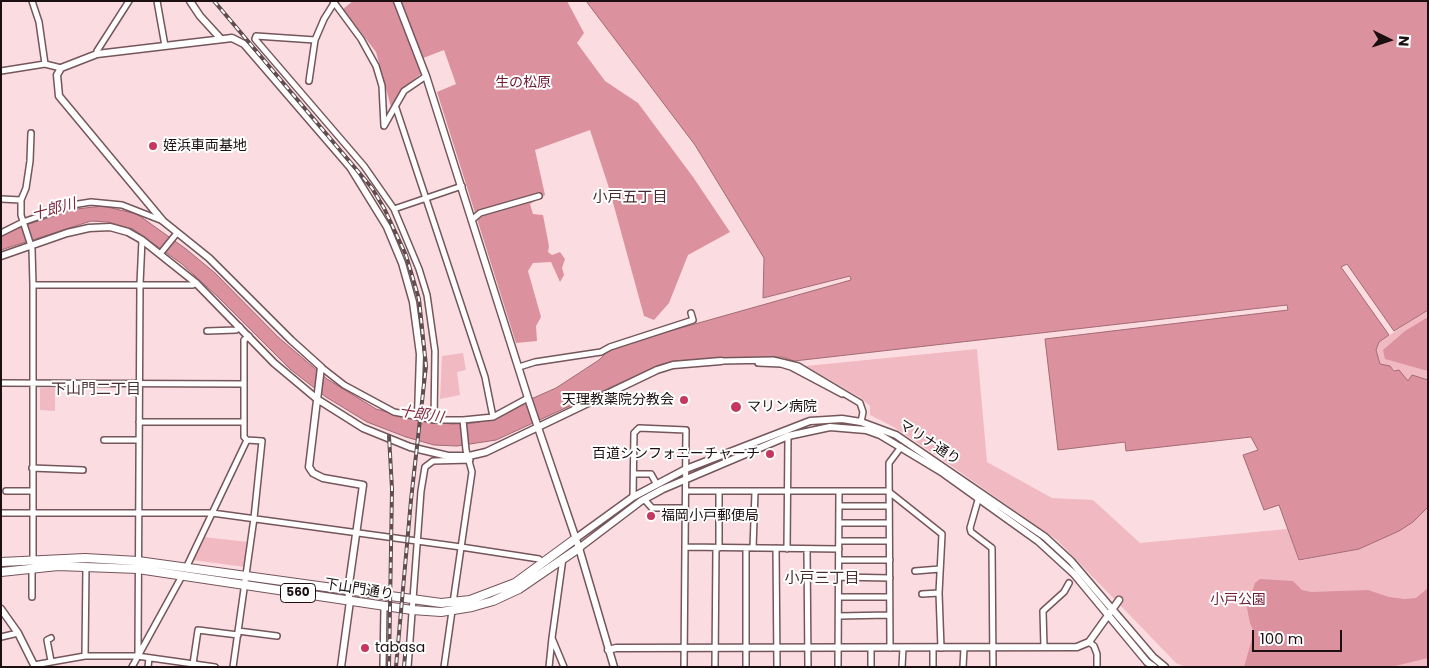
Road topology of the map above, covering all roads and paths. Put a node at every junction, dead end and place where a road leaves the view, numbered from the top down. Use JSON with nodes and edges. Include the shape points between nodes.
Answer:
{"nodes":[{"id":1,"x":32,"y":1,"type":"edge"},
{"id":2,"x":129,"y":1,"type":"edge"},
{"id":3,"x":157,"y":1,"type":"edge"},
{"id":4,"x":190,"y":1,"type":"edge"},
{"id":5,"x":397,"y":1,"type":"edge"},
{"id":6,"x":334,"y":2,"type":"edge"},
{"id":7,"x":221,"y":39,"type":"junction"},
{"id":8,"x":315,"y":40,"type":"junction"},
{"id":9,"x":166,"y":46,"type":"junction"},
{"id":10,"x":98,"y":54,"type":"junction"},
{"id":11,"x":45,"y":64,"type":"junction"},
{"id":12,"x":61,"y":68,"type":"junction"},
{"id":13,"x":1,"y":71,"type":"edge"},
{"id":14,"x":426,"y":76,"type":"junction"},
{"id":15,"x":309,"y":82,"type":"dead end"},
{"id":16,"x":396,"y":108,"type":"junction"},
{"id":17,"x":31,"y":133,"type":"dead end"},
{"id":18,"x":462,"y":186,"type":"junction"},
{"id":19,"x":540,"y":196,"type":"dead end"},
{"id":20,"x":427,"y":198,"type":"junction"},
{"id":21,"x":1,"y":199,"type":"edge"},
{"id":22,"x":21,"y":200,"type":"junction"},
{"id":23,"x":394,"y":209,"type":"junction"},
{"id":24,"x":473,"y":219,"type":"junction"},
{"id":25,"x":163,"y":221,"type":"junction"},
{"id":26,"x":23,"y":222,"type":"junction"},
{"id":27,"x":1,"y":233,"type":"edge"},
{"id":28,"x":176,"y":235,"type":"junction"},
{"id":29,"x":142,"y":240,"type":"junction"},
{"id":30,"x":30,"y":244,"type":"junction"},
{"id":31,"x":161,"y":254,"type":"junction"},
{"id":32,"x":1,"y":256,"type":"edge"},
{"id":33,"x":196,"y":283,"type":"junction"},
{"id":34,"x":140,"y":284,"type":"junction"},
{"id":35,"x":33,"y":285,"type":"junction"},
{"id":36,"x":691,"y":313,"type":"dead end"},
{"id":37,"x":240,"y":327,"type":"junction"},
{"id":38,"x":207,"y":331,"type":"dead end"},
{"id":39,"x":249,"y":336,"type":"junction"},
{"id":40,"x":721,"y":361,"type":"joint"},
{"id":41,"x":518,"y":366,"type":"junction"},
{"id":42,"x":321,"y":368,"type":"junction"},
{"id":43,"x":1,"y":383,"type":"edge"},
{"id":44,"x":32,"y":383,"type":"junction"},
{"id":45,"x":139,"y":384,"type":"junction"},
{"id":46,"x":244,"y":384,"type":"junction"},
{"id":47,"x":317,"y":397,"type":"junction"},
{"id":48,"x":528,"y":398,"type":"junction"},
{"id":49,"x":418,"y":415,"type":"junction"},
{"id":50,"x":493,"y":417,"type":"junction"},
{"id":51,"x":434,"y":420,"type":"junction"},
{"id":52,"x":139,"y":422,"type":"junction"},
{"id":53,"x":244,"y":422,"type":"junction"},
{"id":54,"x":463,"y":422,"type":"junction"},
{"id":55,"x":861,"y":422,"type":"junction"},
{"id":56,"x":538,"y":428,"type":"junction"},
{"id":57,"x":788,"y":436,"type":"junction"},
{"id":58,"x":104,"y":440,"type":"dead end"},
{"id":59,"x":139,"y":440,"type":"junction"},
{"id":60,"x":247,"y":440,"type":"junction"},
{"id":61,"x":901,"y":447,"type":"junction"},
{"id":62,"x":468,"y":455,"type":"junction"},
{"id":63,"x":32,"y":468,"type":"junction"},
{"id":64,"x":686,"y":469,"type":"junction"},
{"id":65,"x":83,"y":470,"type":"dead end"},
{"id":66,"x":634,"y":474,"type":"junction"},
{"id":67,"x":686,"y":478,"type":"junction"},
{"id":68,"x":656,"y":484,"type":"junction"},
{"id":69,"x":6,"y":491,"type":"dead end"},
{"id":70,"x":32,"y":491,"type":"junction"},
{"id":71,"x":686,"y":491,"type":"junction"},
{"id":72,"x":888,"y":491,"type":"junction"},
{"id":73,"x":719,"y":492,"type":"junction"},
{"id":74,"x":755,"y":492,"type":"junction"},
{"id":75,"x":787,"y":492,"type":"junction"},
{"id":76,"x":839,"y":492,"type":"junction"},
{"id":77,"x":634,"y":496,"type":"junction"},
{"id":78,"x":644,"y":499,"type":"junction"},
{"id":79,"x":978,"y":500,"type":"junction"},
{"id":80,"x":839,"y":506,"type":"junction"},
{"id":81,"x":888,"y":506,"type":"junction"},
{"id":82,"x":685,"y":508,"type":"junction"},
{"id":83,"x":1,"y":513,"type":"edge"},
{"id":84,"x":32,"y":513,"type":"junction"},
{"id":85,"x":138,"y":513,"type":"junction"},
{"id":86,"x":212,"y":513,"type":"junction"},
{"id":87,"x":254,"y":518,"type":"junction"},
{"id":88,"x":839,"y":523,"type":"junction"},
{"id":89,"x":889,"y":523,"type":"junction"},
{"id":90,"x":357,"y":532,"type":"junction"},
{"id":91,"x":575,"y":539,"type":"junction"},
{"id":92,"x":417,"y":541,"type":"junction"},
{"id":93,"x":840,"y":541,"type":"junction"},
{"id":94,"x":889,"y":541,"type":"junction"},
{"id":95,"x":461,"y":547,"type":"junction"},
{"id":96,"x":579,"y":548,"type":"junction"},
{"id":97,"x":685,"y":548,"type":"junction"},
{"id":98,"x":718,"y":548,"type":"junction"},
{"id":99,"x":749,"y":548,"type":"junction"},
{"id":100,"x":776,"y":548,"type":"junction"},
{"id":101,"x":787,"y":548,"type":"junction"},
{"id":102,"x":807,"y":549,"type":"junction"},
{"id":103,"x":839,"y":549,"type":"junction"},
{"id":104,"x":563,"y":557,"type":"junction"},
{"id":105,"x":840,"y":560,"type":"junction"},
{"id":106,"x":890,"y":560,"type":"junction"},
{"id":107,"x":1,"y":562,"type":"edge"},
{"id":108,"x":543,"y":563,"type":"junction"},
{"id":109,"x":32,"y":564,"type":"junction"},
{"id":110,"x":138,"y":565,"type":"junction"},
{"id":111,"x":86,"y":566,"type":"junction"},
{"id":112,"x":940,"y":569,"type":"junction"},
{"id":113,"x":915,"y":571,"type":"dead end"},
{"id":114,"x":1,"y":572,"type":"edge"},
{"id":115,"x":184,"y":572,"type":"junction"},
{"id":116,"x":839,"y":577,"type":"junction"},
{"id":117,"x":890,"y":578,"type":"junction"},
{"id":118,"x":245,"y":582,"type":"junction"},
{"id":119,"x":1069,"y":583,"type":"dead end"},
{"id":120,"x":348,"y":591,"type":"junction"},
{"id":121,"x":940,"y":593,"type":"junction"},
{"id":122,"x":922,"y":594,"type":"dead end"},
{"id":123,"x":32,"y":597,"type":"dead end"},
{"id":124,"x":839,"y":597,"type":"junction"},
{"id":125,"x":889,"y":597,"type":"junction"},
{"id":126,"x":413,"y":600,"type":"junction"},
{"id":127,"x":1118,"y":600,"type":"dead end"},
{"id":128,"x":350,"y":601,"type":"junction"},
{"id":129,"x":384,"y":606,"type":"junction"},
{"id":130,"x":453,"y":607,"type":"junction"},
{"id":131,"x":1,"y":610,"type":"edge"},
{"id":132,"x":412,"y":610,"type":"junction"},
{"id":133,"x":1110,"y":613,"type":"junction"},
{"id":134,"x":889,"y":615,"type":"junction"},
{"id":135,"x":839,"y":616,"type":"junction"},
{"id":136,"x":18,"y":633,"type":"junction"},
{"id":137,"x":238,"y":633,"type":"junction"},
{"id":138,"x":276,"y":636,"type":"dead end"},
{"id":139,"x":1,"y":637,"type":"edge"},
{"id":140,"x":51,"y":638,"type":"dead end"},
{"id":141,"x":552,"y":638,"type":"junction"},
{"id":142,"x":1089,"y":642,"type":"junction"},
{"id":143,"x":1044,"y":647,"type":"junction"},
{"id":144,"x":685,"y":648,"type":"junction"},
{"id":145,"x":716,"y":648,"type":"junction"},
{"id":146,"x":747,"y":648,"type":"junction"},
{"id":147,"x":777,"y":648,"type":"junction"},
{"id":148,"x":808,"y":648,"type":"junction"},
{"id":149,"x":838,"y":648,"type":"junction"},
{"id":150,"x":872,"y":648,"type":"junction"},
{"id":151,"x":890,"y":648,"type":"junction"},
{"id":152,"x":903,"y":648,"type":"junction"},
{"id":153,"x":933,"y":648,"type":"junction"},
{"id":154,"x":942,"y":648,"type":"junction"},
{"id":155,"x":964,"y":648,"type":"junction"},
{"id":156,"x":992,"y":648,"type":"junction"},
{"id":157,"x":608,"y":650,"type":"junction"},
{"id":158,"x":137,"y":655,"type":"junction"},
{"id":159,"x":85,"y":656,"type":"junction"},
{"id":160,"x":149,"y":658,"type":"junction"},
{"id":161,"x":51,"y":660,"type":"junction"},
{"id":162,"x":194,"y":664,"type":"junction"},
{"id":163,"x":35,"y":666,"type":"edge"},
{"id":164,"x":132,"y":667,"type":"edge"},
{"id":165,"x":148,"y":667,"type":"edge"},
{"id":166,"x":215,"y":667,"type":"edge"},
{"id":167,"x":233,"y":667,"type":"edge"},
{"id":168,"x":341,"y":667,"type":"edge"},
{"id":169,"x":383,"y":667,"type":"edge"},
{"id":170,"x":408,"y":667,"type":"edge"},
{"id":171,"x":444,"y":667,"type":"edge"},
{"id":172,"x":548,"y":667,"type":"edge"},
{"id":173,"x":564,"y":667,"type":"edge"},
{"id":174,"x":614,"y":667,"type":"edge"},
{"id":175,"x":684,"y":667,"type":"edge"},
{"id":176,"x":715,"y":667,"type":"edge"},
{"id":177,"x":746,"y":667,"type":"edge"},
{"id":178,"x":777,"y":667,"type":"edge"},
{"id":179,"x":808,"y":667,"type":"edge"},
{"id":180,"x":838,"y":667,"type":"edge"},
{"id":181,"x":871,"y":667,"type":"edge"},
{"id":182,"x":902,"y":667,"type":"edge"},
{"id":183,"x":933,"y":667,"type":"edge"},
{"id":184,"x":963,"y":667,"type":"edge"},
{"id":185,"x":993,"y":667,"type":"edge"},
{"id":186,"x":1097,"y":667,"type":"edge"},
{"id":187,"x":1154,"y":667,"type":"edge"},
{"id":188,"x":1165,"y":667,"type":"edge"}],
"edges":[{"from":1,"to":11,"type":"street","via":[[39,22]]},
{"from":2,"to":10,"type":"street"},
{"from":3,"to":9,"type":"street"},
{"from":4,"to":7,"type":"street"},
{"from":5,"to":14,"type":"street"},
{"from":6,"to":8,"type":"street"},
{"from":6,"to":16,"type":"street","via":[[376,66],[382,86],[384,126]]},
{"from":7,"to":9,"type":"street"},
{"from":7,"to":49,"type":"street","via":[[232,38],[244,44],[350,167],[380,213],[402,263],[413,302],[420,354]]},
{"from":8,"to":15,"type":"street"},
{"from":8,"to":23,"type":"street","via":[[256,36],[255,39],[364,166]]},
{"from":9,"to":10,"type":"street"},
{"from":10,"to":12,"type":"street"},
{"from":11,"to":12,"type":"street"},
{"from":11,"to":13,"type":"street"},
{"from":12,"to":25,"type":"street","via":[[56,86],[59,96]]},
{"from":14,"to":16,"type":"street","via":[[404,91]]},
{"from":14,"to":18,"type":"street"},
{"from":16,"to":20,"type":"street"},
{"from":17,"to":22,"type":"street","via":[[26,188]]},
{"from":18,"to":20,"type":"street"},
{"from":18,"to":24,"type":"street"},
{"from":19,"to":24,"type":"street","via":[[480,212]]},
{"from":20,"to":23,"type":"street"},
{"from":20,"to":50,"type":"street","via":[[485,377]]},
{"from":21,"to":22,"type":"street"},
{"from":22,"to":26,"type":"street"},
{"from":23,"to":51,"type":"street","via":[[427,295],[435,351]]},
{"from":24,"to":41,"type":"street"},
{"from":25,"to":26,"type":"street","via":[[122,205],[91,202]]},
{"from":25,"to":28,"type":"street"},
{"from":26,"to":27,"type":"street"},
{"from":26,"to":30,"type":"street"},
{"from":28,"to":31,"type":"street"},
{"from":28,"to":42,"type":"street","via":[[209,258]]},
{"from":29,"to":30,"type":"street","via":[[119,229],[99,226]]},
{"from":29,"to":31,"type":"street"},
{"from":29,"to":34,"type":"street"},
{"from":30,"to":32,"type":"street"},
{"from":30,"to":35,"type":"street"},
{"from":31,"to":33,"type":"street"},
{"from":33,"to":34,"type":"street"},
{"from":33,"to":37,"type":"street"},
{"from":34,"to":35,"type":"street"},
{"from":34,"to":45,"type":"street"},
{"from":35,"to":44,"type":"street"},
{"from":36,"to":41,"type":"street","via":[[693,320],[601,352]]},
{"from":37,"to":38,"type":"street"},
{"from":37,"to":39,"type":"street"},
{"from":39,"to":46,"type":"street","via":[[244,340]]},
{"from":39,"to":47,"type":"street","via":[[280,368]]},
{"from":40,"to":55,"type":"street","via":[[784,361],[798,366],[863,407]]},
{"from":40,"to":56,"type":"street","via":[[693,362],[657,370]]},
{"from":41,"to":48,"type":"street"},
{"from":42,"to":47,"type":"street"},
{"from":42,"to":49,"type":"street","via":[[377,404],[394,412]]},
{"from":43,"to":44,"type":"street"},
{"from":44,"to":45,"type":"street"},
{"from":44,"to":63,"type":"street"},
{"from":45,"to":46,"type":"street"},
{"from":45,"to":52,"type":"street"},
{"from":46,"to":53,"type":"street"},
{"from":47,"to":62,"type":"street","via":[[363,428],[429,453]]},
{"from":47,"to":90,"type":"street","via":[[309,467],[323,478],[363,485]]},
{"from":48,"to":50,"type":"street"},
{"from":48,"to":56,"type":"street"},
{"from":49,"to":51,"type":"street"},
{"from":50,"to":54,"type":"street"},
{"from":51,"to":54,"type":"street"},
{"from":52,"to":53,"type":"street"},
{"from":52,"to":59,"type":"street"},
{"from":53,"to":60,"type":"street"},
{"from":54,"to":62,"type":"street"},
{"from":55,"to":64,"type":"street","name":"マリナ通り","via":[[842,419],[810,421]]},
{"from":55,"to":133,"type":"street","name":"マリナ通り","via":[[896,435],[1044,537],[1071,562]]},
{"from":56,"to":62,"type":"street","via":[[486,452]]},
{"from":56,"to":91,"type":"street"},
{"from":57,"to":61,"type":"street","name":"マリナ通り","via":[[830,427],[851,428],[880,435]]},
{"from":57,"to":67,"type":"street","name":"マリナ通り"},
{"from":57,"to":75,"type":"street"},
{"from":58,"to":59,"type":"street"},
{"from":59,"to":85,"type":"street"},
{"from":60,"to":86,"type":"street"},
{"from":60,"to":87,"type":"street","via":[[262,441]]},
{"from":61,"to":72,"type":"street","via":[[889,464]]},
{"from":61,"to":79,"type":"street","name":"マリナ通り"},
{"from":62,"to":92,"type":"street","via":[[433,461],[425,468]]},
{"from":62,"to":95,"type":"street","via":[[472,472]]},
{"from":63,"to":65,"type":"street"},
{"from":63,"to":70,"type":"street"},
{"from":64,"to":66,"type":"street","via":[[686,430],[639,428],[634,433]]},
{"from":64,"to":67,"type":"street"},
{"from":64,"to":68,"type":"street","name":"マリナ通り"},
{"from":66,"to":68,"type":"street","via":[[651,474]]},
{"from":66,"to":77,"type":"street"},
{"from":67,"to":71,"type":"street"},
{"from":67,"to":78,"type":"street","name":"マリナ通り"},
{"from":68,"to":77,"type":"street","name":"マリナ通り"},
{"from":69,"to":70,"type":"street"},
{"from":70,"to":84,"type":"street"},
{"from":71,"to":73,"type":"street"},
{"from":71,"to":82,"type":"street"},
{"from":72,"to":76,"type":"street"},
{"from":72,"to":81,"type":"street"},
{"from":72,"to":112,"type":"street","via":[[942,534]]},
{"from":73,"to":74,"type":"street"},
{"from":73,"to":98,"type":"street"},
{"from":74,"to":75,"type":"street"},
{"from":74,"to":99,"type":"street"},
{"from":75,"to":76,"type":"street"},
{"from":75,"to":101,"type":"street"},
{"from":76,"to":80,"type":"street"},
{"from":77,"to":91,"type":"street","name":"マリナ通り"},
{"from":78,"to":82,"type":"street","via":[[652,508]]},
{"from":78,"to":96,"type":"street","name":"マリナ通り"},
{"from":79,"to":133,"type":"street","name":"マリナ通り","via":[[1028,533],[1061,561]]},
{"from":79,"to":156,"type":"street","via":[[970,528],[992,548]]},
{"from":80,"to":81,"type":"street"},
{"from":80,"to":88,"type":"street"},
{"from":81,"to":89,"type":"street"},
{"from":82,"to":97,"type":"street"},
{"from":83,"to":84,"type":"street"},
{"from":84,"to":85,"type":"street"},
{"from":84,"to":109,"type":"street"},
{"from":85,"to":86,"type":"street"},
{"from":85,"to":110,"type":"street"},
{"from":86,"to":87,"type":"street"},
{"from":86,"to":115,"type":"street"},
{"from":87,"to":90,"type":"street"},
{"from":87,"to":118,"type":"street"},
{"from":88,"to":89,"type":"street"},
{"from":88,"to":93,"type":"street"},
{"from":89,"to":94,"type":"street"},
{"from":90,"to":92,"type":"street"},
{"from":90,"to":120,"type":"street"},
{"from":91,"to":96,"type":"street"},
{"from":91,"to":108,"type":"main road","name":"下山門通り","number":"560"},
{"from":92,"to":95,"type":"street"},
{"from":92,"to":126,"type":"street"},
{"from":93,"to":94,"type":"street"},
{"from":93,"to":103,"type":"street"},
{"from":94,"to":106,"type":"street"},
{"from":95,"to":108,"type":"street","via":[[539,559]]},
{"from":95,"to":130,"type":"street"},
{"from":96,"to":104,"type":"main road","name":"下山門通り","number":"560"},
{"from":96,"to":157,"type":"street"},
{"from":97,"to":98,"type":"street"},
{"from":97,"to":144,"type":"street"},
{"from":98,"to":99,"type":"street"},
{"from":98,"to":145,"type":"street"},
{"from":99,"to":100,"type":"street"},
{"from":99,"to":146,"type":"street"},
{"from":100,"to":101,"type":"street"},
{"from":100,"to":147,"type":"street"},
{"from":101,"to":102,"type":"street"},
{"from":102,"to":103,"type":"street"},
{"from":102,"to":148,"type":"street"},
{"from":103,"to":105,"type":"street"},
{"from":104,"to":130,"type":"main road","name":"下山門通り","number":"560","via":[[493,601]]},
{"from":104,"to":141,"type":"street"},
{"from":105,"to":106,"type":"street"},
{"from":105,"to":116,"type":"street"},
{"from":106,"to":117,"type":"street"},
{"from":107,"to":109,"type":"main road","name":"下山門通り","number":"560"},
{"from":108,"to":130,"type":"main road","name":"下山門通り","number":"560","via":[[515,583]]},
{"from":109,"to":110,"type":"main road","name":"下山門通り","number":"560","via":[[86,558]]},
{"from":109,"to":111,"type":"main road","name":"下山門通り","number":"560"},
{"from":109,"to":114,"type":"main road","name":"下山門通り","number":"560"},
{"from":109,"to":123,"type":"street"},
{"from":110,"to":111,"type":"main road","name":"下山門通り","number":"560"},
{"from":110,"to":115,"type":"main road","name":"下山門通り","number":"560"},
{"from":110,"to":158,"type":"street"},
{"from":111,"to":159,"type":"street"},
{"from":112,"to":113,"type":"street"},
{"from":112,"to":121,"type":"street"},
{"from":115,"to":118,"type":"main road","name":"下山門通り","number":"560"},
{"from":115,"to":158,"type":"street"},
{"from":116,"to":117,"type":"street"},
{"from":116,"to":124,"type":"street"},
{"from":117,"to":125,"type":"street"},
{"from":118,"to":120,"type":"main road","name":"下山門通り","number":"560"},
{"from":118,"to":128,"type":"main road","name":"下山門通り","number":"560"},
{"from":118,"to":137,"type":"street"},
{"from":119,"to":143,"type":"street","via":[[1043,611]]},
{"from":120,"to":126,"type":"main road","name":"下山門通り","number":"560"},
{"from":120,"to":128,"type":"street"},
{"from":121,"to":122,"type":"street"},
{"from":121,"to":154,"type":"street"},
{"from":124,"to":125,"type":"street"},
{"from":124,"to":135,"type":"street"},
{"from":125,"to":134,"type":"street"},
{"from":126,"to":130,"type":"main road","name":"下山門通り","number":"560"},
{"from":126,"to":132,"type":"street"},
{"from":127,"to":133,"type":"street"},
{"from":128,"to":129,"type":"main road","name":"下山門通り","number":"560"},
{"from":128,"to":168,"type":"street"},
{"from":129,"to":132,"type":"main road","name":"下山門通り","number":"560"},
{"from":129,"to":169,"type":"street"},
{"from":130,"to":132,"type":"main road","name":"下山門通り","number":"560"},
{"from":130,"to":171,"type":"street"},
{"from":131,"to":136,"type":"street"},
{"from":132,"to":170,"type":"street"},
{"from":133,"to":142,"type":"street"},
{"from":133,"to":187,"type":"street","name":"マリナ通り"},
{"from":133,"to":188,"type":"street","name":"マリナ通り"},
{"from":134,"to":135,"type":"street"},
{"from":134,"to":151,"type":"street"},
{"from":135,"to":149,"type":"street"},
{"from":136,"to":139,"type":"street"},
{"from":136,"to":163,"type":"street"},
{"from":137,"to":138,"type":"street"},
{"from":137,"to":162,"type":"street","via":[[198,630]]},
{"from":137,"to":167,"type":"street"},
{"from":140,"to":161,"type":"street","via":[[47,640]]},
{"from":141,"to":172,"type":"street"},
{"from":141,"to":173,"type":"street"},
{"from":142,"to":143,"type":"street","via":[[1077,647]]},
{"from":142,"to":186,"type":"street","via":[[1097,654]]},
{"from":143,"to":156,"type":"street"},
{"from":144,"to":145,"type":"street"},
{"from":144,"to":157,"type":"street"},
{"from":144,"to":175,"type":"street"},
{"from":145,"to":146,"type":"street"},
{"from":145,"to":176,"type":"street"},
{"from":146,"to":147,"type":"street"},
{"from":146,"to":177,"type":"street"},
{"from":147,"to":148,"type":"street"},
{"from":147,"to":178,"type":"street"},
{"from":148,"to":149,"type":"street"},
{"from":148,"to":179,"type":"street"},
{"from":149,"to":150,"type":"street"},
{"from":149,"to":180,"type":"street"},
{"from":150,"to":151,"type":"street"},
{"from":150,"to":181,"type":"street"},
{"from":151,"to":152,"type":"street"},
{"from":152,"to":153,"type":"street"},
{"from":152,"to":182,"type":"street"},
{"from":153,"to":154,"type":"street"},
{"from":153,"to":183,"type":"street"},
{"from":154,"to":155,"type":"street"},
{"from":155,"to":156,"type":"street"},
{"from":155,"to":184,"type":"street"},
{"from":156,"to":185,"type":"street"},
{"from":157,"to":174,"type":"street"},
{"from":158,"to":159,"type":"street"},
{"from":158,"to":160,"type":"street"},
{"from":158,"to":164,"type":"street"},
{"from":159,"to":161,"type":"street"},
{"from":160,"to":162,"type":"street"},
{"from":160,"to":165,"type":"street"},
{"from":161,"to":163,"type":"street"},
{"from":162,"to":166,"type":"street"}]}
